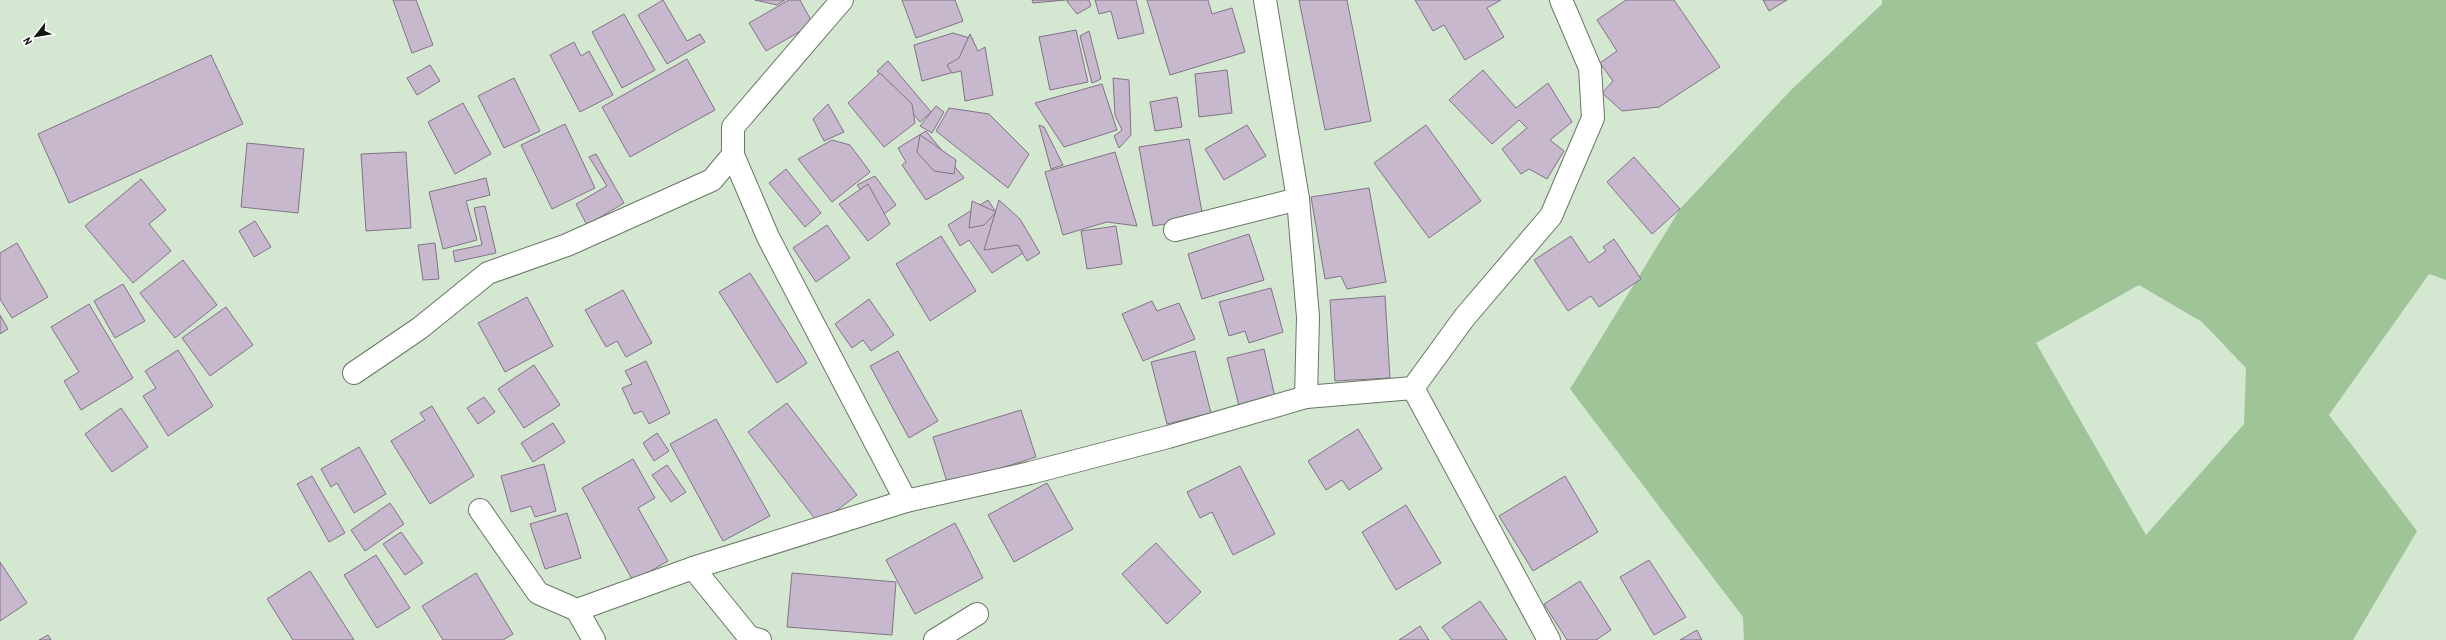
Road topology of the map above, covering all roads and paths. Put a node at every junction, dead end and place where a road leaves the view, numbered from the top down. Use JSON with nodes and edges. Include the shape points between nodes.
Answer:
{"nodes":[{"id":1,"x":842,"y":0,"type":"edge"},
{"id":2,"x":1265,"y":0,"type":"edge"},
{"id":3,"x":1561,"y":0,"type":"edge"},
{"id":4,"x":733,"y":155,"type":"junction"},
{"id":5,"x":1298,"y":199,"type":"junction"},
{"id":6,"x":1175,"y":230,"type":"dead end"},
{"id":7,"x":354,"y":373,"type":"dead end"},
{"id":8,"x":1413,"y":388,"type":"junction"},
{"id":9,"x":1306,"y":397,"type":"junction"},
{"id":10,"x":906,"y":501,"type":"junction"},
{"id":11,"x":480,"y":510,"type":"dead end"},
{"id":12,"x":693,"y":568,"type":"junction"},
{"id":13,"x":577,"y":610,"type":"junction"},
{"id":14,"x":977,"y":614,"type":"dead end"},
{"id":15,"x":594,"y":640,"type":"edge"},
{"id":16,"x":760,"y":640,"type":"edge"},
{"id":17,"x":935,"y":640,"type":"edge"},
{"id":18,"x":1549,"y":640,"type":"edge"}],
"edges":[{"from":1,"to":4,"type":"street","via":[[733,127]]},
{"from":2,"to":5,"type":"street"},
{"from":3,"to":8,"type":"street","via":[[1590,68],[1592,118],[1551,216],[1464,318]]},
{"from":4,"to":7,"type":"street","via":[[712,180],[567,245],[488,273],[420,328]]},
{"from":4,"to":10,"type":"street","via":[[768,237]]},
{"from":5,"to":6,"type":"street"},
{"from":5,"to":9,"type":"street","via":[[1308,317]]},
{"from":8,"to":9,"type":"street"},
{"from":8,"to":18,"type":"street"},
{"from":9,"to":10,"type":"street","via":[[1138,445]]},
{"from":10,"to":12,"type":"street"},
{"from":11,"to":13,"type":"street","via":[[538,593]]},
{"from":12,"to":13,"type":"street"},
{"from":12,"to":16,"type":"street","via":[[749,636]]},
{"from":13,"to":15,"type":"street"},
{"from":14,"to":17,"type":"street"}]}
